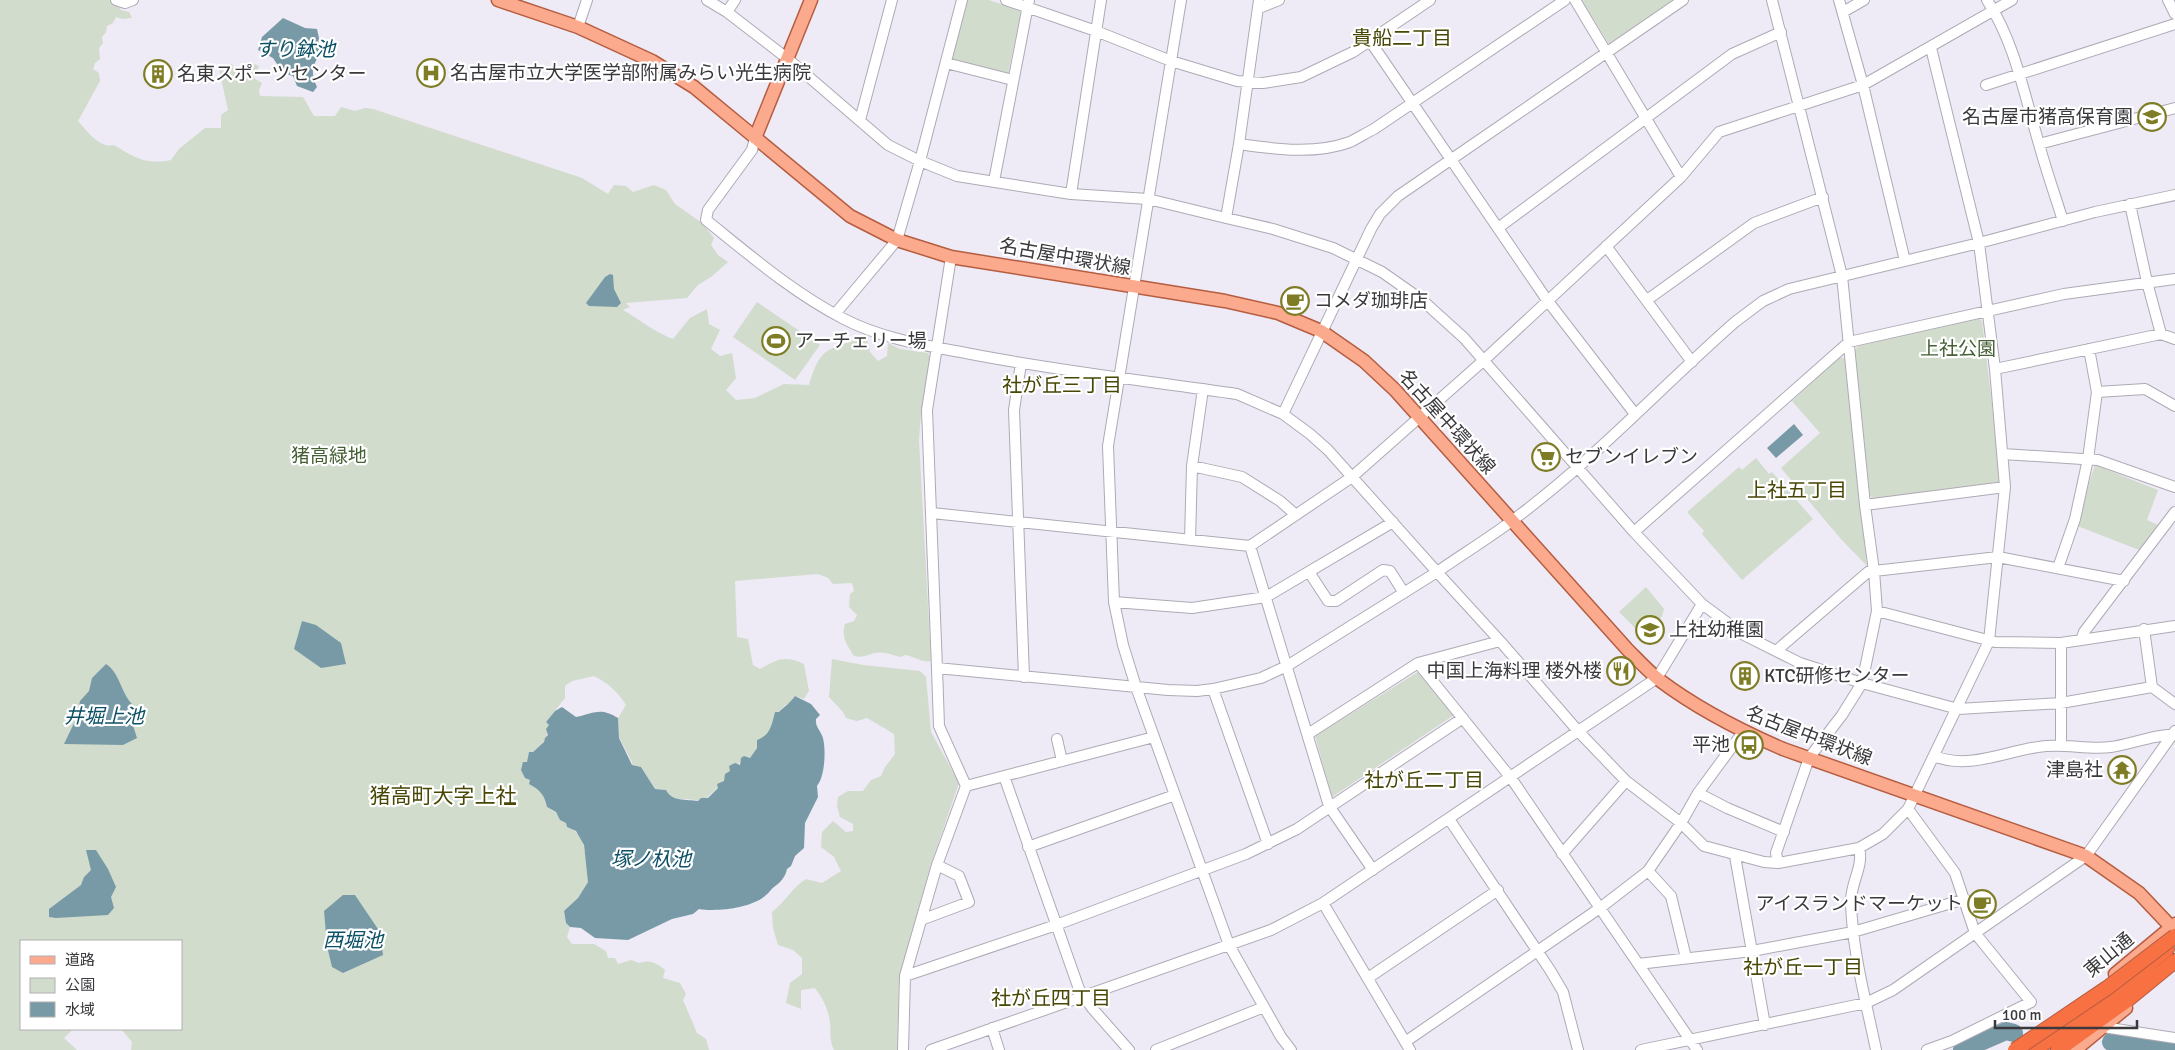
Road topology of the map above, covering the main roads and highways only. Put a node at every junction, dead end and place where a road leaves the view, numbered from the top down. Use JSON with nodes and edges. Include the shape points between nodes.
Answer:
{"nodes":[{"id":1,"x":498,"y":0,"type":"edge"},
{"id":2,"x":810,"y":0,"type":"edge"},
{"id":3,"x":755,"y":138,"type":"junction"},
{"id":4,"x":2174,"y":929,"type":"edge"},
{"id":5,"x":2175,"y":942,"type":"edge"},
{"id":6,"x":2175,"y":961,"type":"edge"},
{"id":7,"x":2175,"y":969,"type":"edge"},
{"id":8,"x":2126,"y":1001,"type":"junction"},
{"id":9,"x":2022,"y":1049,"type":"edge"},
{"id":10,"x":2058,"y":1050,"type":"edge"},
{"id":11,"x":2064,"y":1050,"type":"edge"},
{"id":12,"x":2075,"y":1050,"type":"edge"}],
"edges":[{"from":1,"to":3,"type":"main road","name":"名古屋中環状線","via":[[578,27],[652,61],[694,87]]},
{"from":2,"to":3,"type":"main road"},
{"from":3,"to":4,"type":"main road","name":"名古屋中環状線","via":[[850,216],[897,240],[951,257],[1225,301],[1278,313],[1321,331],[1364,361],[1395,390],[1627,649],[1657,678],[1743,732],[2086,856],[2139,893]]},
{"from":4,"to":9,"type":"highway","bridge":true,"via":[[2107,988]]},
{"from":5,"to":9,"type":"highway","via":[[2112,995]]},
{"from":6,"to":8,"type":"highway"},
{"from":7,"to":12,"type":"main road"},
{"from":8,"to":10,"type":"highway"},
{"from":8,"to":11,"type":"highway"}]}
